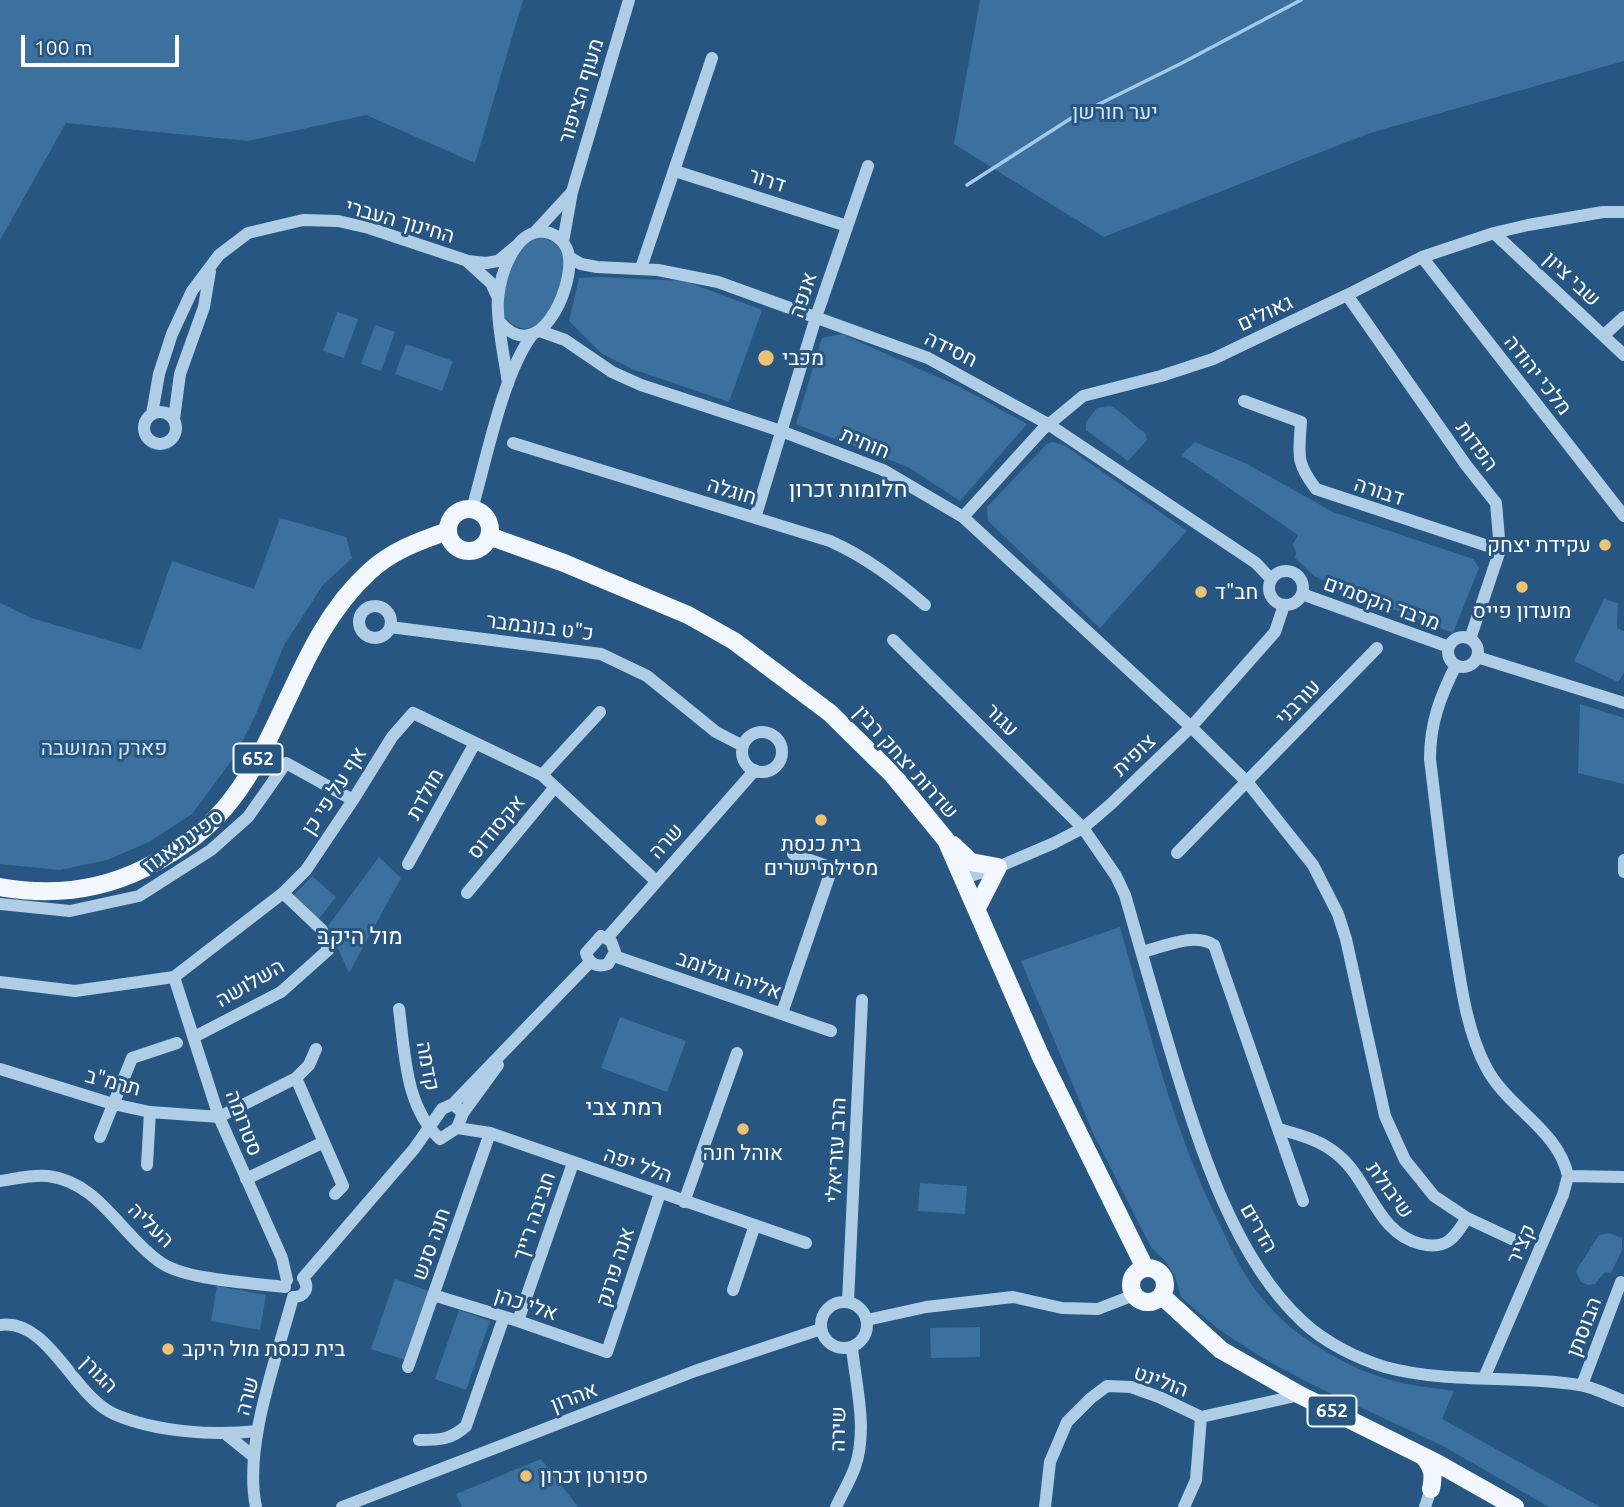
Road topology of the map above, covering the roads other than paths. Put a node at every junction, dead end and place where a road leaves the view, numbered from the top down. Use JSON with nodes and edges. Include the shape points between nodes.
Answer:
{"nodes":[{"id":1,"x":629,"y":0,"type":"edge"},
{"id":2,"x":712,"y":58,"type":"dead end"},
{"id":3,"x":868,"y":166,"type":"dead end"},
{"id":4,"x":675,"y":171,"type":"junction"},
{"id":5,"x":572,"y":192,"type":"junction"},
{"id":6,"x":1624,"y":212,"type":"edge"},
{"id":7,"x":847,"y":226,"type":"junction"},
{"id":8,"x":535,"y":232,"type":"junction"},
{"id":9,"x":1494,"y":233,"type":"junction"},
{"id":10,"x":563,"y":243,"type":"junction"},
{"id":11,"x":516,"y":246,"type":"junction"},
{"id":12,"x":569,"y":257,"type":"junction"},
{"id":13,"x":1422,"y":257,"type":"junction"},
{"id":14,"x":468,"y":261,"type":"junction"},
{"id":15,"x":211,"y":267,"type":"junction"},
{"id":16,"x":641,"y":268,"type":"junction"},
{"id":17,"x":1347,"y":295,"type":"junction"},
{"id":18,"x":498,"y":298,"type":"junction"},
{"id":19,"x":816,"y":317,"type":"junction"},
{"id":20,"x":1624,"y":317,"type":"edge"},
{"id":21,"x":499,"y":321,"type":"junction"},
{"id":22,"x":536,"y":333,"type":"junction"},
{"id":23,"x":1604,"y":335,"type":"junction"},
{"id":24,"x":1624,"y":355,"type":"edge"},
{"id":25,"x":508,"y":384,"type":"junction"},
{"id":26,"x":1244,"y":401,"type":"dead end"},
{"id":27,"x":152,"y":414,"type":"junction"},
{"id":28,"x":174,"y":419,"type":"junction"},
{"id":29,"x":1048,"y":424,"type":"junction"},
{"id":30,"x":781,"y":431,"type":"junction"},
{"id":31,"x":513,"y":443,"type":"dead end"},
{"id":32,"x":472,"y":509,"type":"junction"},
{"id":33,"x":1624,"y":516,"type":"edge"},
{"id":34,"x":962,"y":517,"type":"junction"},
{"id":35,"x":755,"y":518,"type":"junction"},
{"id":36,"x":448,"y":531,"type":"junction"},
{"id":37,"x":489,"y":536,"type":"junction"},
{"id":38,"x":1500,"y":550,"type":"junction"},
{"id":39,"x":1271,"y":579,"type":"junction"},
{"id":40,"x":1302,"y":594,"type":"junction"},
{"id":41,"x":925,"y":605,"type":"dead end"},
{"id":42,"x":1284,"y":605,"type":"junction"},
{"id":43,"x":390,"y":627,"type":"dead end"},
{"id":44,"x":1470,"y":639,"type":"junction"},
{"id":45,"x":893,"y":640,"type":"dead end"},
{"id":46,"x":1377,"y":648,"type":"dead end"},
{"id":47,"x":1449,"y":648,"type":"junction"},
{"id":48,"x":1477,"y":657,"type":"junction"},
{"id":49,"x":1456,"y":665,"type":"junction"},
{"id":50,"x":1624,"y":703,"type":"edge"},
{"id":51,"x":600,"y":712,"type":"dead end"},
{"id":52,"x":1191,"y":727,"type":"junction"},
{"id":53,"x":475,"y":743,"type":"junction"},
{"id":54,"x":743,"y":746,"type":"junction"},
{"id":55,"x":754,"y":770,"type":"junction"},
{"id":56,"x":542,"y":775,"type":"junction"},
{"id":57,"x":1248,"y":783,"type":"junction"},
{"id":58,"x":555,"y":787,"type":"junction"},
{"id":59,"x":353,"y":800,"type":"junction"},
{"id":60,"x":1083,"y":828,"type":"junction"},
{"id":61,"x":946,"y":839,"type":"junction"},
{"id":62,"x":1177,"y":853,"type":"dead end"},
{"id":63,"x":793,"y":854,"type":"dead end"},
{"id":64,"x":1624,"y":860,"type":"edge"},
{"id":65,"x":408,"y":864,"type":"dead end"},
{"id":66,"x":998,"y":867,"type":"junction"},
{"id":67,"x":1624,"y":872,"type":"edge"},
{"id":68,"x":964,"y":878,"type":"junction"},
{"id":69,"x":656,"y":881,"type":"junction"},
{"id":70,"x":0,"y":887,"type":"edge"},
{"id":71,"x":283,"y":892,"type":"junction"},
{"id":72,"x":467,"y":892,"type":"dead end"},
{"id":73,"x":0,"y":904,"type":"edge"},
{"id":74,"x":977,"y":908,"type":"junction"},
{"id":75,"x":607,"y":938,"type":"junction"},
{"id":76,"x":1142,"y":952,"type":"junction"},
{"id":77,"x":614,"y":956,"type":"junction"},
{"id":78,"x":590,"y":962,"type":"junction"},
{"id":79,"x":174,"y":977,"type":"junction"},
{"id":80,"x":0,"y":982,"type":"edge"},
{"id":81,"x":862,"y":1000,"type":"dead end"},
{"id":82,"x":399,"y":1009,"type":"dead end"},
{"id":83,"x":782,"y":1013,"type":"junction"},
{"id":84,"x":831,"y":1031,"type":"dead end"},
{"id":85,"x":194,"y":1037,"type":"junction"},
{"id":86,"x":514,"y":1041,"type":"junction"},
{"id":87,"x":177,"y":1043,"type":"dead end"},
{"id":88,"x":316,"y":1049,"type":"dead end"},
{"id":89,"x":737,"y":1053,"type":"dead end"},
{"id":90,"x":0,"y":1069,"type":"edge"},
{"id":91,"x":296,"y":1078,"type":"junction"},
{"id":92,"x":113,"y":1104,"type":"junction"},
{"id":93,"x":453,"y":1104,"type":"junction"},
{"id":94,"x":417,"y":1107,"type":"junction"},
{"id":95,"x":150,"y":1112,"type":"junction"},
{"id":96,"x":439,"y":1113,"type":"junction"},
{"id":97,"x":463,"y":1113,"type":"junction"},
{"id":98,"x":219,"y":1117,"type":"junction"},
{"id":99,"x":457,"y":1128,"type":"junction"},
{"id":100,"x":429,"y":1129,"type":"junction"},
{"id":101,"x":1279,"y":1129,"type":"junction"},
{"id":102,"x":491,"y":1133,"type":"junction"},
{"id":103,"x":100,"y":1137,"type":"dead end"},
{"id":104,"x":324,"y":1142,"type":"junction"},
{"id":105,"x":573,"y":1163,"type":"junction"},
{"id":106,"x":147,"y":1165,"type":"dead end"},
{"id":107,"x":1568,"y":1175,"type":"junction"},
{"id":108,"x":1624,"y":1177,"type":"edge"},
{"id":109,"x":246,"y":1179,"type":"junction"},
{"id":110,"x":0,"y":1181,"type":"edge"},
{"id":111,"x":660,"y":1193,"type":"junction"},
{"id":112,"x":335,"y":1194,"type":"dead end"},
{"id":113,"x":1303,"y":1201,"type":"dead end"},
{"id":114,"x":684,"y":1202,"type":"junction"},
{"id":115,"x":1467,"y":1218,"type":"junction"},
{"id":116,"x":755,"y":1225,"type":"junction"},
{"id":117,"x":1513,"y":1239,"type":"dead end"},
{"id":118,"x":806,"y":1243,"type":"dead end"},
{"id":119,"x":1146,"y":1268,"type":"junction"},
{"id":120,"x":303,"y":1278,"type":"junction"},
{"id":121,"x":1621,"y":1282,"type":"dead end"},
{"id":122,"x":289,"y":1288,"type":"junction"},
{"id":123,"x":733,"y":1290,"type":"dead end"},
{"id":124,"x":433,"y":1295,"type":"junction"},
{"id":125,"x":1134,"y":1295,"type":"junction"},
{"id":126,"x":1162,"y":1296,"type":"junction"},
{"id":127,"x":848,"y":1302,"type":"junction"},
{"id":128,"x":504,"y":1317,"type":"junction"},
{"id":129,"x":867,"y":1320,"type":"junction"},
{"id":130,"x":518,"y":1321,"type":"junction"},
{"id":131,"x":0,"y":1325,"type":"edge"},
{"id":132,"x":821,"y":1329,"type":"junction"},
{"id":133,"x":852,"y":1348,"type":"junction"},
{"id":134,"x":607,"y":1352,"type":"joint"},
{"id":135,"x":408,"y":1367,"type":"dead end"},
{"id":136,"x":1484,"y":1378,"type":"junction"},
{"id":137,"x":1582,"y":1385,"type":"junction"},
{"id":138,"x":1300,"y":1395,"type":"junction"},
{"id":139,"x":1624,"y":1401,"type":"edge"},
{"id":140,"x":1201,"y":1417,"type":"junction"},
{"id":141,"x":257,"y":1431,"type":"junction"},
{"id":142,"x":227,"y":1435,"type":"junction"},
{"id":143,"x":419,"y":1440,"type":"dead end"},
{"id":144,"x":253,"y":1456,"type":"junction"},
{"id":145,"x":1424,"y":1457,"type":"junction"},
{"id":146,"x":1459,"y":1475,"type":"junction"},
{"id":147,"x":1431,"y":1489,"type":"junction"},
{"id":148,"x":256,"y":1507,"type":"edge"},
{"id":149,"x":341,"y":1507,"type":"edge"},
{"id":150,"x":836,"y":1507,"type":"edge"},
{"id":151,"x":1045,"y":1507,"type":"edge"},
{"id":152,"x":1184,"y":1507,"type":"edge"},
{"id":153,"x":1425,"y":1507,"type":"edge"},
{"id":154,"x":1515,"y":1507,"type":"edge"}],
"edges":[{"from":1,"to":5,"type":"street","name":"מעוף הציפור"},
{"from":2,"to":4,"type":"street"},
{"from":3,"to":7,"type":"street","name":"אנפה"},
{"from":4,"to":7,"type":"street","name":"דרור"},
{"from":4,"to":16,"type":"street"},
{"from":5,"to":8,"type":"street","name":"מעוף הציפור"},
{"from":5,"to":10,"type":"street","name":"מעוף הציפור"},
{"from":6,"to":9,"type":"street","name":"גאולים"},
{"from":7,"to":19,"type":"street","name":"אנפה"},
{"from":8,"to":10,"type":"street","via":[[551,233]]},
{"from":8,"to":11,"type":"street"},
{"from":9,"to":13,"type":"street","name":"גאולים"},
{"from":9,"to":23,"type":"street","name":"שבי ציון"},
{"from":10,"to":12,"type":"street"},
{"from":11,"to":14,"type":"street","name":"החינוך העברי","via":[[498,261]]},
{"from":11,"to":18,"type":"street"},
{"from":12,"to":16,"type":"street","name":"חסידה","via":[[597,267]]},
{"from":12,"to":22,"type":"street","via":[[562,294],[546,326]]},
{"from":13,"to":17,"type":"street","name":"גאולים"},
{"from":13,"to":33,"type":"street","name":"מלכי יהודה"},
{"from":14,"to":15,"type":"street","name":"החינוך העברי","via":[[369,228],[303,219],[248,233]]},
{"from":14,"to":18,"type":"street","name":"החינוך העברי","via":[[491,283]]},
{"from":15,"to":27,"type":"street","name":"החינוך העברי","via":[[192,291],[172,334]]},
{"from":15,"to":28,"type":"street","via":[[204,307],[180,374]]},
{"from":16,"to":19,"type":"street","name":"חסידה","via":[[718,282]]},
{"from":17,"to":29,"type":"street","name":"גאולים","via":[[1213,359],[1083,396]]},
{"from":17,"to":38,"type":"street","name":"הפדות","via":[[1496,503]]},
{"from":18,"to":21,"type":"street"},
{"from":19,"to":29,"type":"street","name":"חסידה","via":[[928,358]]},
{"from":19,"to":30,"type":"street","name":"אנפה"},
{"from":20,"to":23,"type":"street"},
{"from":21,"to":22,"type":"street","via":[[514,334]]},
{"from":21,"to":25,"type":"street"},
{"from":22,"to":25,"type":"street","via":[[522,349]]},
{"from":22,"to":30,"type":"street","name":"חוחית","via":[[565,340],[612,372],[641,385]]},
{"from":23,"to":24,"type":"street","name":"שבי ציון"},
{"from":25,"to":32,"type":"street"},
{"from":26,"to":38,"type":"street","name":"דבורה","via":[[1301,422],[1298,461],[1315,489]]},
{"from":27,"to":28,"type":"street","via":[[166,413]]},
{"from":27,"to":28,"type":"street","via":[[144,431],[157,445],[172,440],[177,430]]},
{"from":29,"to":34,"type":"street","name":"גאולים"},
{"from":29,"to":39,"type":"street","name":"חסידה","via":[[1255,563]]},
{"from":30,"to":34,"type":"street","name":"חוחית","via":[[883,470]]},
{"from":30,"to":35,"type":"street","name":"אנפה"},
{"from":31,"to":35,"type":"street","name":"חוגלה"},
{"from":32,"to":36,"type":"main road","via":[[458,512]]},
{"from":32,"to":37,"type":"main road","via":[[489,522]]},
{"from":34,"to":52,"type":"street","name":"חוחית"},
{"from":35,"to":41,"type":"street","name":"חוגלה","via":[[856,553]]},
{"from":36,"to":37,"type":"main road","via":[[453,543],[463,550],[476,550]]},
{"from":36,"to":70,"type":"main road","number":"652","via":[[393,553],[368,572],[337,607],[238,791],[175,853],[116,881],[65,892]]},
{"from":37,"to":61,"type":"main road","name":"שדרות יצחק רבין","via":[[676,610],[734,641],[830,713],[892,774]]},
{"from":38,"to":44,"type":"street","name":"הפדות"},
{"from":39,"to":40,"type":"street","via":[[1290,571],[1302,582]]},
{"from":39,"to":42,"type":"street","via":[[1270,593]]},
{"from":40,"to":42,"type":"street"},
{"from":40,"to":47,"type":"street","name":"מרבד הקסמים"},
{"from":42,"to":52,"type":"street","name":"צופית","via":[[1275,632]]},
{"from":43,"to":54,"type":"street","name":"כ\"ט בנובמבר","via":[[601,654],[647,676],[716,732]]},
{"from":44,"to":47,"type":"street","via":[[1455,640]]},
{"from":44,"to":48,"type":"street"},
{"from":45,"to":60,"type":"street","name":"עגור"},
{"from":46,"to":57,"type":"street","name":"עורבני"},
{"from":47,"to":49,"type":"street","via":[[1450,660]]},
{"from":48,"to":49,"type":"street","via":[[1466,667]]},
{"from":48,"to":50,"type":"street"},
{"from":49,"to":107,"type":"street","via":[[1434,716],[1430,759],[1450,919],[1469,1018],[1487,1068],[1505,1094],[1559,1150]]},
{"from":51,"to":56,"type":"street"},
{"from":52,"to":57,"type":"street"},
{"from":52,"to":60,"type":"street","name":"צופית"},
{"from":53,"to":56,"type":"street","name":"אף על פי כן"},
{"from":53,"to":59,"type":"street","name":"אף על פי כן","via":[[413,713],[392,737]]},
{"from":53,"to":65,"type":"street","name":"מולדת"},
{"from":54,"to":55,"type":"street","via":[[745,763]]},
{"from":54,"to":55,"type":"street","via":[[751,735],[764,732],[779,743],[781,756],[774,767]]},
{"from":55,"to":69,"type":"street","name":"שרה"},
{"from":56,"to":58,"type":"street","name":"אף על פי כן"},
{"from":57,"to":62,"type":"street","name":"עורבני"},
{"from":57,"to":115,"type":"street","via":[[1313,865],[1338,914],[1394,1139],[1434,1196]]},
{"from":58,"to":69,"type":"street","name":"אף על פי כן"},
{"from":58,"to":72,"type":"street","name":"אקסודוס"},
{"from":59,"to":71,"type":"street","name":"אף על פי כן","via":[[306,870]]},
{"from":59,"to":73,"type":"street","name":"ספינת אגוז","via":[[286,763],[248,817],[211,850],[139,895],[70,911]]},
{"from":60,"to":66,"type":"street","name":"צופית"},
{"from":60,"to":76,"type":"street","name":"הדרים","via":[[1116,876]]},
{"from":61,"to":66,"type":"main road","via":[[971,862]]},
{"from":61,"to":68,"type":"main road","name":"שדרות יצחק רבין"},
{"from":63,"to":83,"type":"street","via":[[832,869]]},
{"from":64,"to":67,"type":"street"},
{"from":66,"to":68,"type":"street","name":"צופית"},
{"from":66,"to":74,"type":"main road"},
{"from":68,"to":74,"type":"main road","name":"שדרות יצחק רבין"},
{"from":69,"to":75,"type":"street","name":"שרה"},
{"from":71,"to":79,"type":"street","name":"אף על פי כן"},
{"from":71,"to":85,"type":"street","name":"השלושה","via":[[322,930],[328,950],[281,992]]},
{"from":74,"to":119,"type":"main road","name":"שדרות יצחק רבין","via":[[1040,1055]]},
{"from":75,"to":77,"type":"street","via":[[615,948]]},
{"from":75,"to":78,"type":"street","via":[[601,936],[586,953]]},
{"from":76,"to":101,"type":"street","via":[[1191,940],[1214,945]]},
{"from":76,"to":136,"type":"street","name":"הדרים","via":[[1192,1121],[1226,1211],[1278,1295],[1320,1336],[1382,1366],[1416,1374]]},
{"from":77,"to":78,"type":"street","via":[[604,965]]},
{"from":77,"to":83,"type":"street","name":"אליהו גולומב"},
{"from":78,"to":86,"type":"street"},
{"from":79,"to":80,"type":"street","via":[[75,991]]},
{"from":79,"to":85,"type":"street","name":"סטרומה"},
{"from":81,"to":127,"type":"street","name":"הרב עזריאלי"},
{"from":82,"to":94,"type":"street","name":"קדמה"},
{"from":83,"to":84,"type":"street","name":"אליהו גולומב"},
{"from":85,"to":98,"type":"street","name":"סטרומה"},
{"from":86,"to":93,"type":"street"},
{"from":86,"to":97,"type":"street"},
{"from":87,"to":92,"type":"street","via":[[132,1058]]},
{"from":88,"to":91,"type":"street"},
{"from":89,"to":114,"type":"street"},
{"from":90,"to":92,"type":"street","name":"תרמ\"ב"},
{"from":91,"to":98,"type":"street"},
{"from":91,"to":104,"type":"street"},
{"from":92,"to":95,"type":"street","name":"תרמ\"ב"},
{"from":92,"to":103,"type":"street"},
{"from":93,"to":96,"type":"street"},
{"from":93,"to":97,"type":"street"},
{"from":94,"to":96,"type":"street"},
{"from":94,"to":100,"type":"street","name":"קדמה"},
{"from":95,"to":98,"type":"street","name":"תרמ\"ב"},
{"from":95,"to":106,"type":"street"},
{"from":96,"to":100,"type":"street"},
{"from":97,"to":99,"type":"street"},
{"from":98,"to":109,"type":"street","name":"סטרומה"},
{"from":99,"to":100,"type":"street","name":"הלל יפה","via":[[440,1139]]},
{"from":99,"to":102,"type":"street","name":"הלל יפה"},
{"from":100,"to":120,"type":"street"},
{"from":101,"to":113,"type":"street"},
{"from":101,"to":115,"type":"street","name":"שיבולת","via":[[1323,1144],[1340,1156],[1387,1223],[1406,1239],[1443,1245]]},
{"from":102,"to":105,"type":"street","name":"הלל יפה"},
{"from":102,"to":124,"type":"street","name":"חנה סנש"},
{"from":104,"to":109,"type":"street"},
{"from":104,"to":112,"type":"street","via":[[343,1186]]},
{"from":105,"to":111,"type":"street","name":"הלל יפה"},
{"from":105,"to":130,"type":"street","name":"חביבה רייך"},
{"from":107,"to":108,"type":"street"},
{"from":107,"to":136,"type":"street","name":"קציר"},
{"from":109,"to":122,"type":"street","name":"סטרומה","via":[[282,1258]]},
{"from":110,"to":122,"type":"street","name":"העליה","via":[[46,1175],[73,1182],[161,1263],[188,1273]]},
{"from":111,"to":114,"type":"street","name":"הלל יפה"},
{"from":111,"to":134,"type":"street","name":"אנה פרנק"},
{"from":114,"to":116,"type":"street","name":"הלל יפה"},
{"from":115,"to":117,"type":"street"},
{"from":116,"to":118,"type":"street","name":"הלל יפה"},
{"from":116,"to":123,"type":"street"},
{"from":119,"to":125,"type":"main road","via":[[1132,1278]]},
{"from":119,"to":126,"type":"main road","via":[[1162,1274],[1166,1285]]},
{"from":120,"to":122,"type":"street","via":[[293,1276]]},
{"from":120,"to":122,"type":"street","via":[[307,1284],[300,1296]]},
{"from":121,"to":137,"type":"street","name":"הבוסתן"},
{"from":122,"to":141,"type":"street","name":"שרה"},
{"from":124,"to":128,"type":"street","name":"אלי כהן"},
{"from":124,"to":135,"type":"street","name":"חנה סנש"},
{"from":125,"to":126,"type":"main road","via":[[1147,1303]]},
{"from":125,"to":129,"type":"street","via":[[1098,1309],[1062,1308],[1013,1297],[926,1307]]},
{"from":126,"to":138,"type":"main road","number":"652","via":[[1222,1350]]},
{"from":127,"to":129,"type":"street","via":[[860,1308]]},
{"from":127,"to":132,"type":"street","via":[[828,1309]]},
{"from":128,"to":130,"type":"street","name":"אלי כהן"},
{"from":128,"to":143,"type":"street","via":[[466,1426],[454,1437]]},
{"from":129,"to":133,"type":"street","via":[[866,1334]]},
{"from":130,"to":134,"type":"street","name":"אלי כהן"},
{"from":131,"to":142,"type":"street","name":"הגורן","via":[[32,1332],[71,1376],[113,1413],[166,1427]]},
{"from":132,"to":133,"type":"street","via":[[829,1343]]},
{"from":132,"to":149,"type":"street","name":"אהרון","via":[[695,1371]]},
{"from":133,"to":150,"type":"street","name":"שירה","via":[[860,1449]]},
{"from":136,"to":137,"type":"street","name":"הדרים"},
{"from":137,"to":139,"type":"street","name":"הדרים"},
{"from":138,"to":140,"type":"street","name":"הולינט"},
{"from":138,"to":145,"type":"main road","number":"652"},
{"from":140,"to":151,"type":"street","name":"הולינט","via":[[1130,1387],[1107,1386],[1067,1422],[1049,1462]]},
{"from":140,"to":152,"type":"street","via":[[1196,1480]]},
{"from":141,"to":142,"type":"street","name":"הגורן"},
{"from":141,"to":144,"type":"street","name":"שרה"},
{"from":142,"to":144,"type":"street"},
{"from":144,"to":148,"type":"street","name":"שרה"},
{"from":145,"to":146,"type":"main road","number":"652"},
{"from":145,"to":147,"type":"main road","via":[[1432,1468]]},
{"from":146,"to":147,"type":"main road"},
{"from":146,"to":154,"type":"main road","number":"652"},
{"from":147,"to":153,"type":"street"}]}
